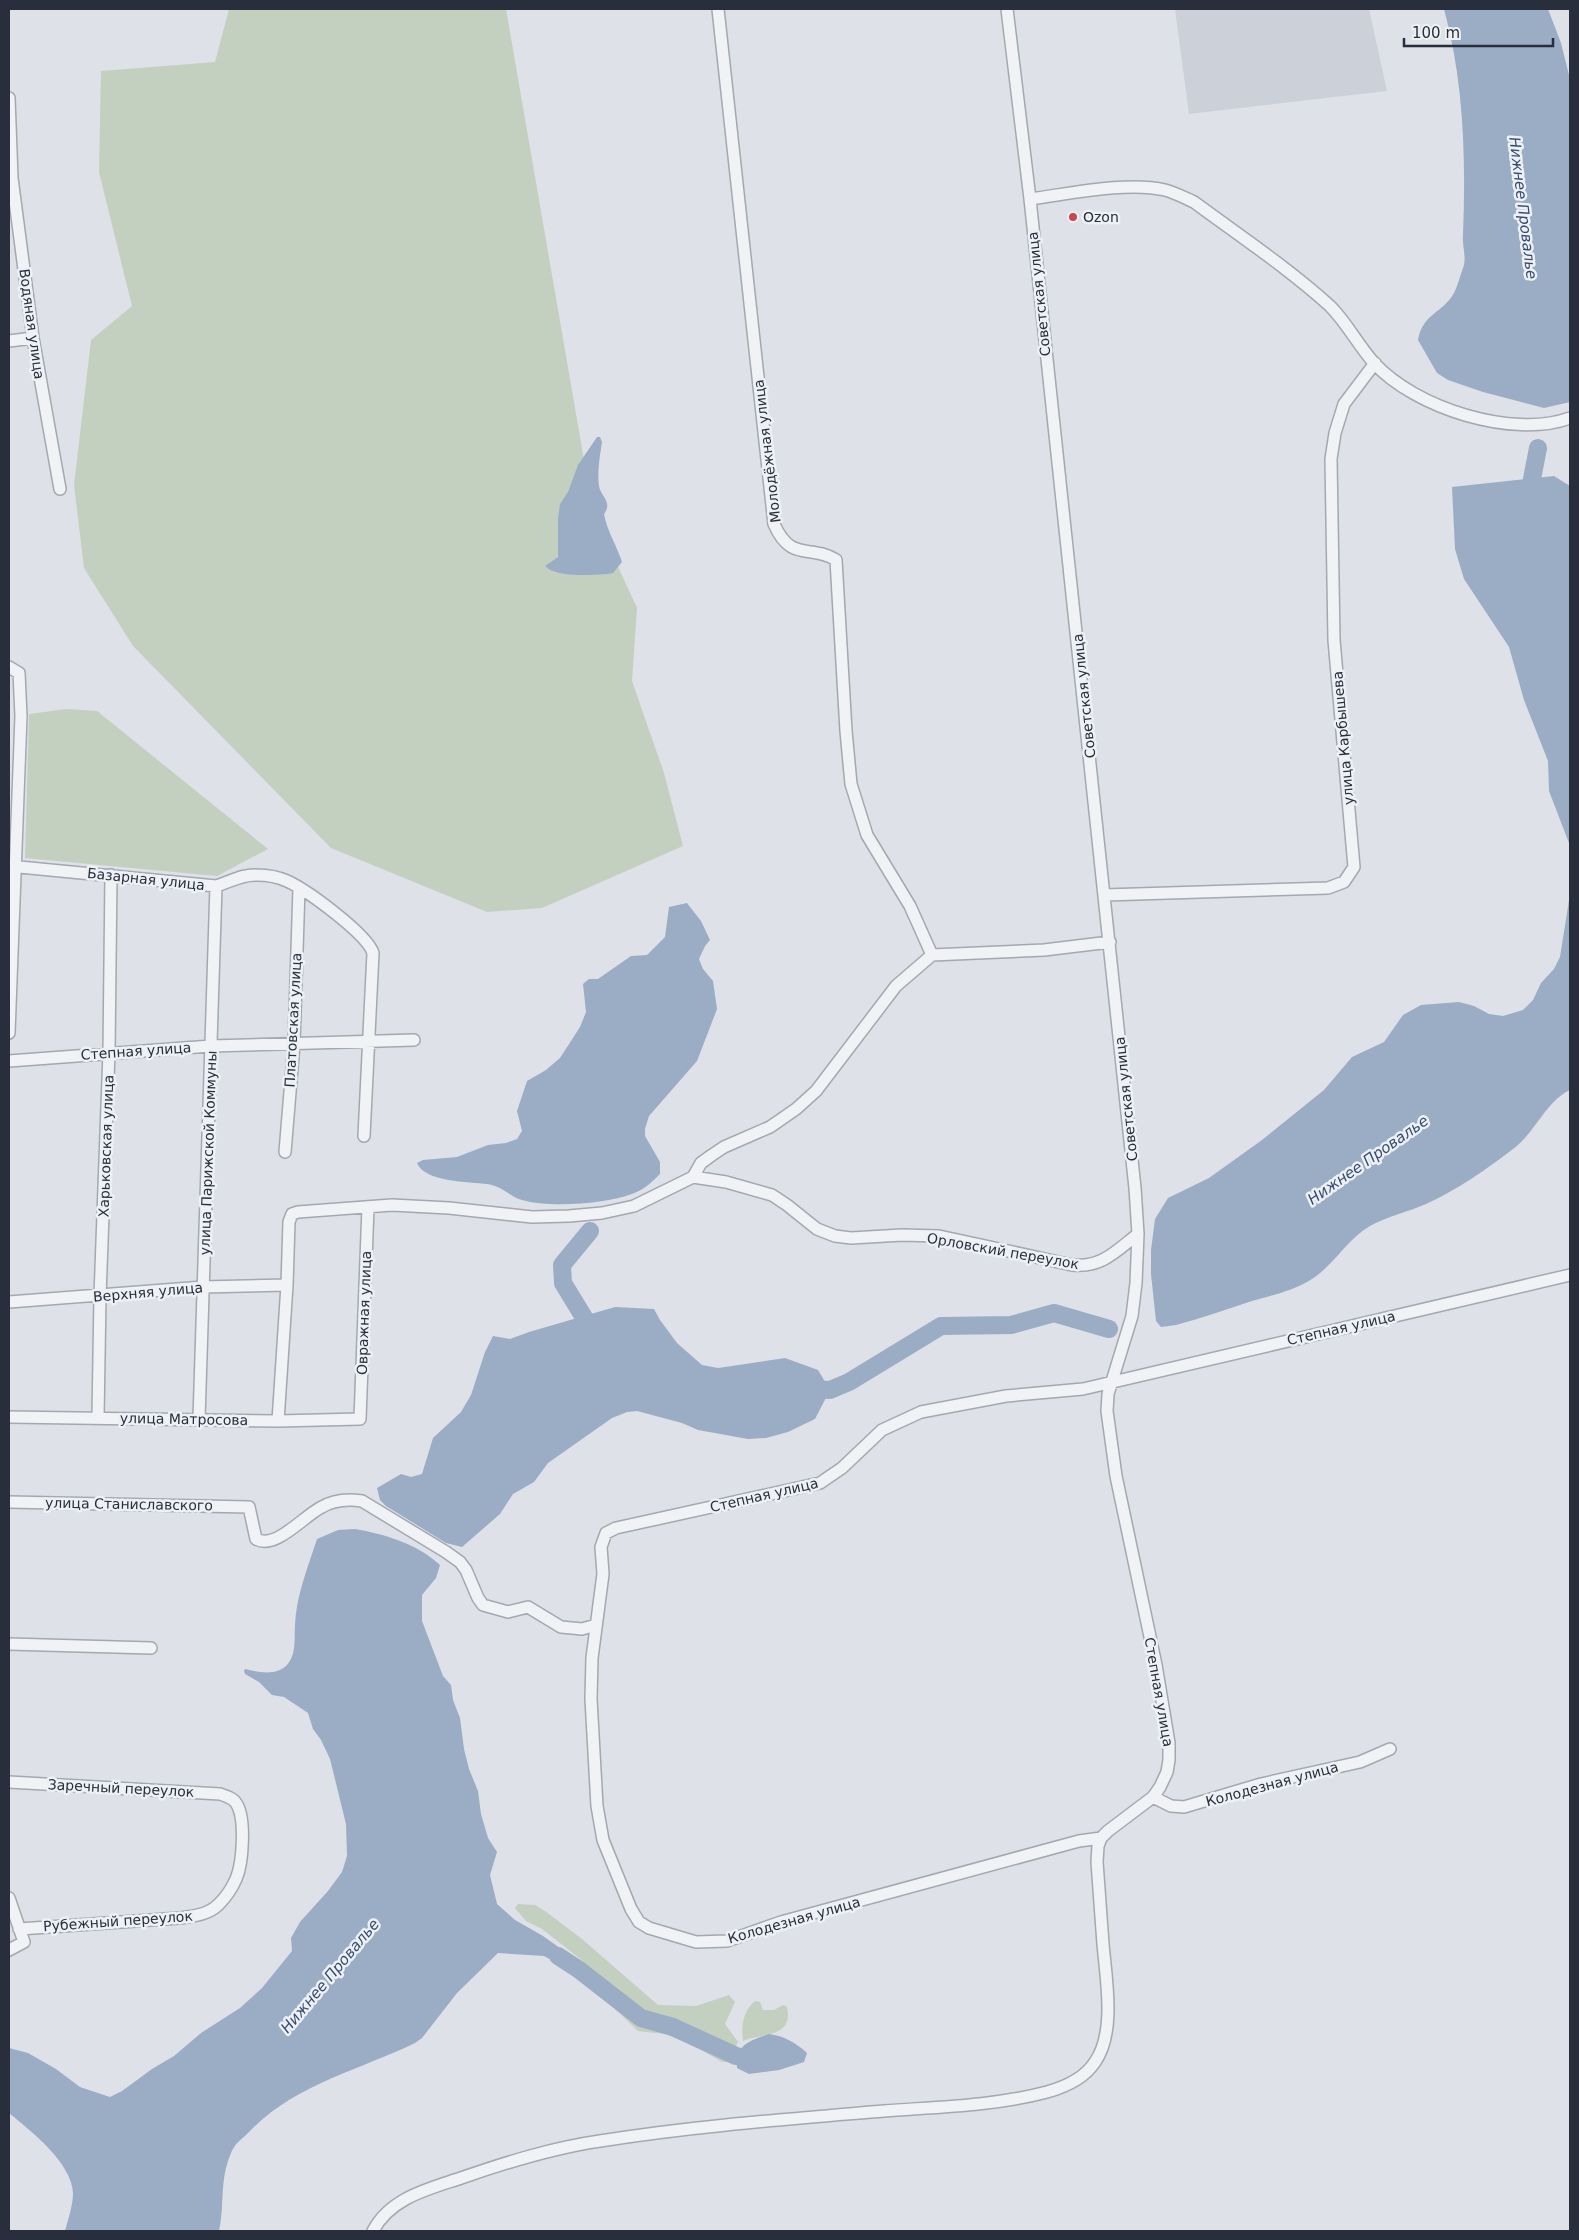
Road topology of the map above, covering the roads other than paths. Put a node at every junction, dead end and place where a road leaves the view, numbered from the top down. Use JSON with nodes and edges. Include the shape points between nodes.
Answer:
{"nodes":[{"id":1,"x":718,"y":9,"type":"edge"},
{"id":2,"x":1007,"y":9,"type":"edge"},
{"id":3,"x":9,"y":98,"type":"edge"},
{"id":4,"x":1030,"y":199,"type":"junction"},
{"id":5,"x":33,"y":338,"type":"junction"},
{"id":6,"x":9,"y":341,"type":"edge"},
{"id":7,"x":1374,"y":363,"type":"junction"},
{"id":8,"x":1570,"y":418,"type":"edge"},
{"id":9,"x":60,"y":490,"type":"dead end"},
{"id":10,"x":9,"y":667,"type":"edge"},
{"id":11,"x":12,"y":867,"type":"edge"},
{"id":12,"x":111,"y":875,"type":"junction"},
{"id":13,"x":216,"y":886,"type":"junction"},
{"id":14,"x":299,"y":888,"type":"junction"},
{"id":15,"x":1105,"y":895,"type":"junction"},
{"id":16,"x":1110,"y":942,"type":"junction"},
{"id":17,"x":932,"y":955,"type":"junction"},
{"id":18,"x":9,"y":1033,"type":"edge"},
{"id":19,"x":414,"y":1040,"type":"dead end"},
{"id":20,"x":368,"y":1042,"type":"junction"},
{"id":21,"x":294,"y":1044,"type":"junction"},
{"id":22,"x":212,"y":1046,"type":"junction"},
{"id":23,"x":109,"y":1052,"type":"junction"},
{"id":24,"x":9,"y":1061,"type":"edge"},
{"id":25,"x":364,"y":1136,"type":"dead end"},
{"id":26,"x":285,"y":1152,"type":"dead end"},
{"id":27,"x":694,"y":1177,"type":"junction"},
{"id":28,"x":368,"y":1207,"type":"junction"},
{"id":29,"x":1138,"y":1234,"type":"junction"},
{"id":30,"x":1570,"y":1275,"type":"edge"},
{"id":31,"x":287,"y":1285,"type":"junction"},
{"id":32,"x":203,"y":1287,"type":"junction"},
{"id":33,"x":100,"y":1296,"type":"junction"},
{"id":34,"x":9,"y":1302,"type":"edge"},
{"id":35,"x":1112,"y":1382,"type":"junction"},
{"id":36,"x":98,"y":1417,"type":"junction"},
{"id":37,"x":9,"y":1418,"type":"edge"},
{"id":38,"x":199,"y":1419,"type":"junction"},
{"id":39,"x":360,"y":1419,"type":"joint"},
{"id":40,"x":278,"y":1421,"type":"junction"},
{"id":41,"x":9,"y":1502,"type":"edge"},
{"id":42,"x":596,"y":1625,"type":"junction"},
{"id":43,"x":9,"y":1644,"type":"edge"},
{"id":44,"x":151,"y":1648,"type":"dead end"},
{"id":45,"x":1390,"y":1749,"type":"dead end"},
{"id":46,"x":9,"y":1782,"type":"edge"},
{"id":47,"x":1153,"y":1797,"type":"junction"},
{"id":48,"x":232,"y":1798,"type":"joint"},
{"id":49,"x":1101,"y":1838,"type":"junction"},
{"id":50,"x":9,"y":1898,"type":"edge"},
{"id":51,"x":19,"y":1929,"type":"junction"},
{"id":52,"x":9,"y":1950,"type":"edge"},
{"id":53,"x":373,"y":2231,"type":"edge"}],
"edges":[{"from":1,"to":17,"type":"street","name":"Молодёжная улица","via":[[774,524],[786,544],[836,560],[846,731],[854,793],[867,834],[910,906]]},
{"from":2,"to":4,"type":"street","name":"Советская улица"},
{"from":3,"to":5,"type":"street","name":"Водяная улица","via":[[12,178]]},
{"from":4,"to":7,"type":"street","via":[[1136,188],[1166,190],[1194,202],[1330,307]]},
{"from":4,"to":15,"type":"street","name":"Советская улица"},
{"from":5,"to":6,"type":"street"},
{"from":5,"to":9,"type":"street","name":"Водяная улица"},
{"from":7,"to":8,"type":"street","via":[[1412,392],[1480,418],[1505,424],[1535,425]]},
{"from":7,"to":15,"type":"street","name":"улица Карбышева","via":[[1344,404],[1331,459],[1334,640],[1354,867],[1344,882],[1328,888]]},
{"from":10,"to":11,"type":"street","via":[[20,673],[21,716]]},
{"from":11,"to":12,"type":"street","name":"Базарная улица"},
{"from":11,"to":18,"type":"street"},
{"from":12,"to":13,"type":"street","name":"Базарная улица"},
{"from":12,"to":23,"type":"street","name":"Харьковская улица"},
{"from":13,"to":14,"type":"street","name":"Базарная улица","via":[[242,876],[256,875],[276,877]]},
{"from":13,"to":22,"type":"street","name":"улица Парижской Коммуны"},
{"from":14,"to":20,"type":"street","name":"Базарная улица","via":[[365,939],[373,953]]},
{"from":14,"to":21,"type":"street","name":"Платовская улица"},
{"from":15,"to":16,"type":"street","name":"Советская улица"},
{"from":16,"to":17,"type":"street","via":[[1044,950]]},
{"from":16,"to":29,"type":"street","name":"Советская улица"},
{"from":17,"to":27,"type":"street","via":[[896,986],[816,1091],[770,1127],[712,1155],[701,1163]]},
{"from":19,"to":20,"type":"street","name":"Степная улица"},
{"from":20,"to":21,"type":"street","name":"Степная улица"},
{"from":20,"to":25,"type":"street"},
{"from":21,"to":22,"type":"street","name":"Степная улица"},
{"from":21,"to":26,"type":"street","name":"Платовская улица"},
{"from":22,"to":23,"type":"street","name":"Степная улица"},
{"from":22,"to":32,"type":"street","name":"улица Парижской Коммуны"},
{"from":23,"to":24,"type":"street","name":"Степная улица"},
{"from":23,"to":33,"type":"street","name":"Харьковская улица"},
{"from":27,"to":28,"type":"street","via":[[634,1206],[602,1213],[532,1217],[424,1206]]},
{"from":27,"to":29,"type":"street","name":"Орловский переулок","via":[[772,1195],[817,1229],[835,1236],[939,1236],[1086,1266],[1109,1257]]},
{"from":28,"to":31,"type":"street","via":[[292,1214]]},
{"from":28,"to":39,"type":"street","name":"Овражная улица"},
{"from":29,"to":35,"type":"street","name":"Советская улица","via":[[1132,1316]]},
{"from":30,"to":35,"type":"street","name":"Степная улица"},
{"from":31,"to":32,"type":"street","name":"Верхняя улица"},
{"from":31,"to":40,"type":"street"},
{"from":32,"to":33,"type":"street","name":"Верхняя улица"},
{"from":32,"to":38,"type":"street","name":"улица Парижской Коммуны"},
{"from":33,"to":34,"type":"street","name":"Верхняя улица"},
{"from":33,"to":36,"type":"street","name":"Харьковская улица"},
{"from":35,"to":42,"type":"street","name":"Степная улица","via":[[1082,1389],[1006,1396],[921,1412],[882,1430],[842,1468],[820,1483],[616,1528],[606,1534],[601,1547],[603,1574]]},
{"from":35,"to":47,"type":"street","name":"Степная улица","via":[[1108,1428],[1169,1743],[1167,1772]]},
{"from":36,"to":37,"type":"street","name":"улица Матросова"},
{"from":36,"to":38,"type":"street","name":"улица Матросова"},
{"from":38,"to":40,"type":"street","name":"улица Матросова"},
{"from":39,"to":40,"type":"street","name":"улица Матросова"},
{"from":41,"to":42,"type":"street","name":"улица Станиславского","via":[[249,1507],[256,1539],[269,1542],[321,1507],[351,1499],[362,1501],[460,1562],[483,1605],[508,1612],[528,1607],[550,1622],[573,1630]]},
{"from":42,"to":49,"type":"street","name":"Колодезная улица","via":[[591,1699],[599,1822],[631,1909],[639,1922],[649,1928],[696,1942],[727,1941],[781,1922]]},
{"from":43,"to":44,"type":"street"},
{"from":45,"to":47,"type":"street","name":"Колодезная улица","via":[[1360,1762],[1261,1784],[1184,1807],[1171,1806]]},
{"from":46,"to":48,"type":"street","name":"Заречный переулок","via":[[220,1794]]},
{"from":47,"to":49,"type":"street","name":"Степная улица"},
{"from":48,"to":51,"type":"street","name":"Рубежный переулок","via":[[241,1812],[241,1860],[237,1878],[227,1896],[205,1914]]},
{"from":49,"to":53,"type":"street","via":[[1097,1862],[1107,2022],[1103,2043],[1094,2063],[1068,2085],[1027,2096],[954,2106],[706,2127],[554,2149],[404,2199],[386,2211]]},
{"from":50,"to":51,"type":"street"},
{"from":51,"to":52,"type":"street","via":[[24,1942]]}]}
